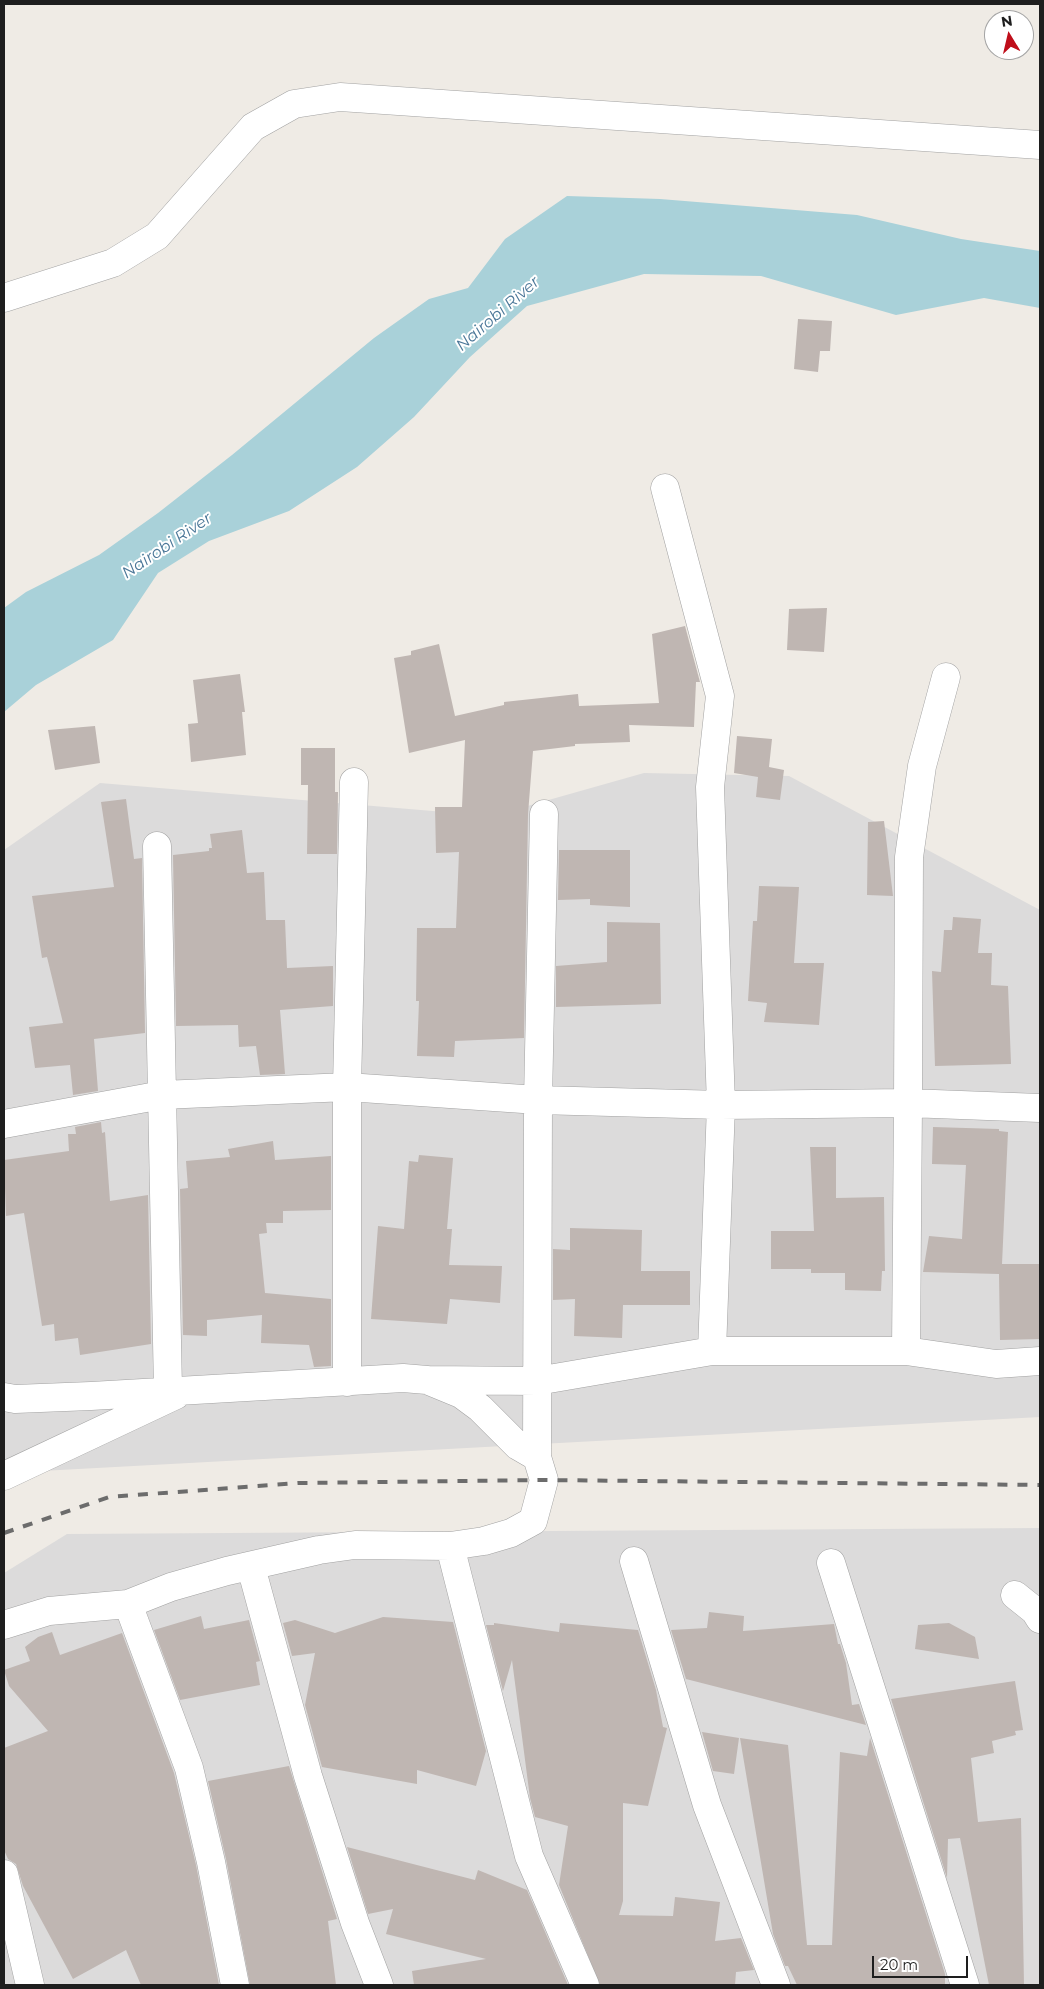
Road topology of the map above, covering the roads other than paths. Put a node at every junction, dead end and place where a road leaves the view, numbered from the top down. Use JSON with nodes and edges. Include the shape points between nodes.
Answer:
{"nodes":[{"id":1,"x":1040,"y":145,"type":"edge"},
{"id":2,"x":4,"y":298,"type":"edge"},
{"id":3,"x":665,"y":488,"type":"dead end"},
{"id":4,"x":946,"y":677,"type":"dead end"},
{"id":5,"x":354,"y":782,"type":"dead end"},
{"id":6,"x":544,"y":814,"type":"dead end"},
{"id":7,"x":157,"y":846,"type":"dead end"},
{"id":8,"x":347,"y":1087,"type":"junction"},
{"id":9,"x":162,"y":1095,"type":"junction"},
{"id":10,"x":538,"y":1100,"type":"junction"},
{"id":11,"x":908,"y":1103,"type":"junction"},
{"id":12,"x":721,"y":1105,"type":"junction"},
{"id":13,"x":1040,"y":1108,"type":"edge"},
{"id":14,"x":4,"y":1124,"type":"edge"},
{"id":15,"x":712,"y":1351,"type":"junction"},
{"id":16,"x":906,"y":1351,"type":"junction"},
{"id":17,"x":1040,"y":1361,"type":"edge"},
{"id":18,"x":427,"y":1380,"type":"junction"},
{"id":19,"x":537,"y":1381,"type":"junction"},
{"id":20,"x":348,"y":1382,"type":"junction"},
{"id":21,"x":179,"y":1389,"type":"junction"},
{"id":22,"x":4,"y":1397,"type":"edge"},
{"id":23,"x":537,"y":1458,"type":"junction"},
{"id":24,"x":4,"y":1476,"type":"edge"},
{"id":25,"x":450,"y":1546,"type":"junction"},
{"id":26,"x":634,"y":1562,"type":"dead end"},
{"id":27,"x":832,"y":1563,"type":"dead end"},
{"id":28,"x":250,"y":1567,"type":"junction"},
{"id":29,"x":1015,"y":1595,"type":"dead end"},
{"id":30,"x":128,"y":1604,"type":"junction"},
{"id":31,"x":1040,"y":1619,"type":"edge"},
{"id":32,"x":4,"y":1625,"type":"edge"},
{"id":33,"x":4,"y":1874,"type":"edge"},
{"id":34,"x":30,"y":1985,"type":"edge"},
{"id":35,"x":235,"y":1985,"type":"edge"},
{"id":36,"x":379,"y":1985,"type":"edge"},
{"id":37,"x":585,"y":1985,"type":"edge"},
{"id":38,"x":776,"y":1985,"type":"edge"},
{"id":39,"x":965,"y":1985,"type":"edge"}],
"edges":[{"from":1,"to":2,"type":"street","via":[[340,96],[294,104],[252,127],[157,236],[113,263]]},
{"from":3,"to":12,"type":"street","via":[[720,696],[710,786]]},
{"from":4,"to":11,"type":"street","via":[[922,766],[909,856]]},
{"from":5,"to":8,"type":"street"},
{"from":6,"to":10,"type":"street"},
{"from":7,"to":9,"type":"street"},
{"from":8,"to":9,"type":"street"},
{"from":8,"to":10,"type":"street"},
{"from":8,"to":20,"type":"street"},
{"from":9,"to":14,"type":"street"},
{"from":9,"to":21,"type":"street"},
{"from":10,"to":12,"type":"street"},
{"from":10,"to":19,"type":"street"},
{"from":11,"to":12,"type":"street"},
{"from":11,"to":13,"type":"street"},
{"from":11,"to":16,"type":"street"},
{"from":12,"to":15,"type":"street"},
{"from":15,"to":16,"type":"street"},
{"from":15,"to":19,"type":"street"},
{"from":16,"to":17,"type":"street","via":[[996,1364]]},
{"from":18,"to":19,"type":"street"},
{"from":18,"to":20,"type":"street","via":[[403,1378]]},
{"from":18,"to":23,"type":"street","via":[[462,1394],[518,1446]]},
{"from":19,"to":23,"type":"street"},
{"from":20,"to":21,"type":"street"},
{"from":21,"to":22,"type":"street","via":[[15,1399]]},
{"from":21,"to":24,"type":"street"},
{"from":23,"to":25,"type":"street","via":[[544,1480],[533,1521],[511,1534]]},
{"from":25,"to":28,"type":"street","via":[[355,1545]]},
{"from":25,"to":37,"type":"street","via":[[529,1856]]},
{"from":26,"to":38,"type":"street","via":[[707,1805]]},
{"from":27,"to":39,"type":"street"},
{"from":28,"to":30,"type":"street","via":[[171,1587]]},
{"from":28,"to":36,"type":"street","via":[[308,1776]]},
{"from":29,"to":31,"type":"street"},
{"from":30,"to":32,"type":"street","via":[[49,1611]]},
{"from":30,"to":35,"type":"street","via":[[189,1768],[212,1862]]},
{"from":33,"to":34,"type":"street"}]}
